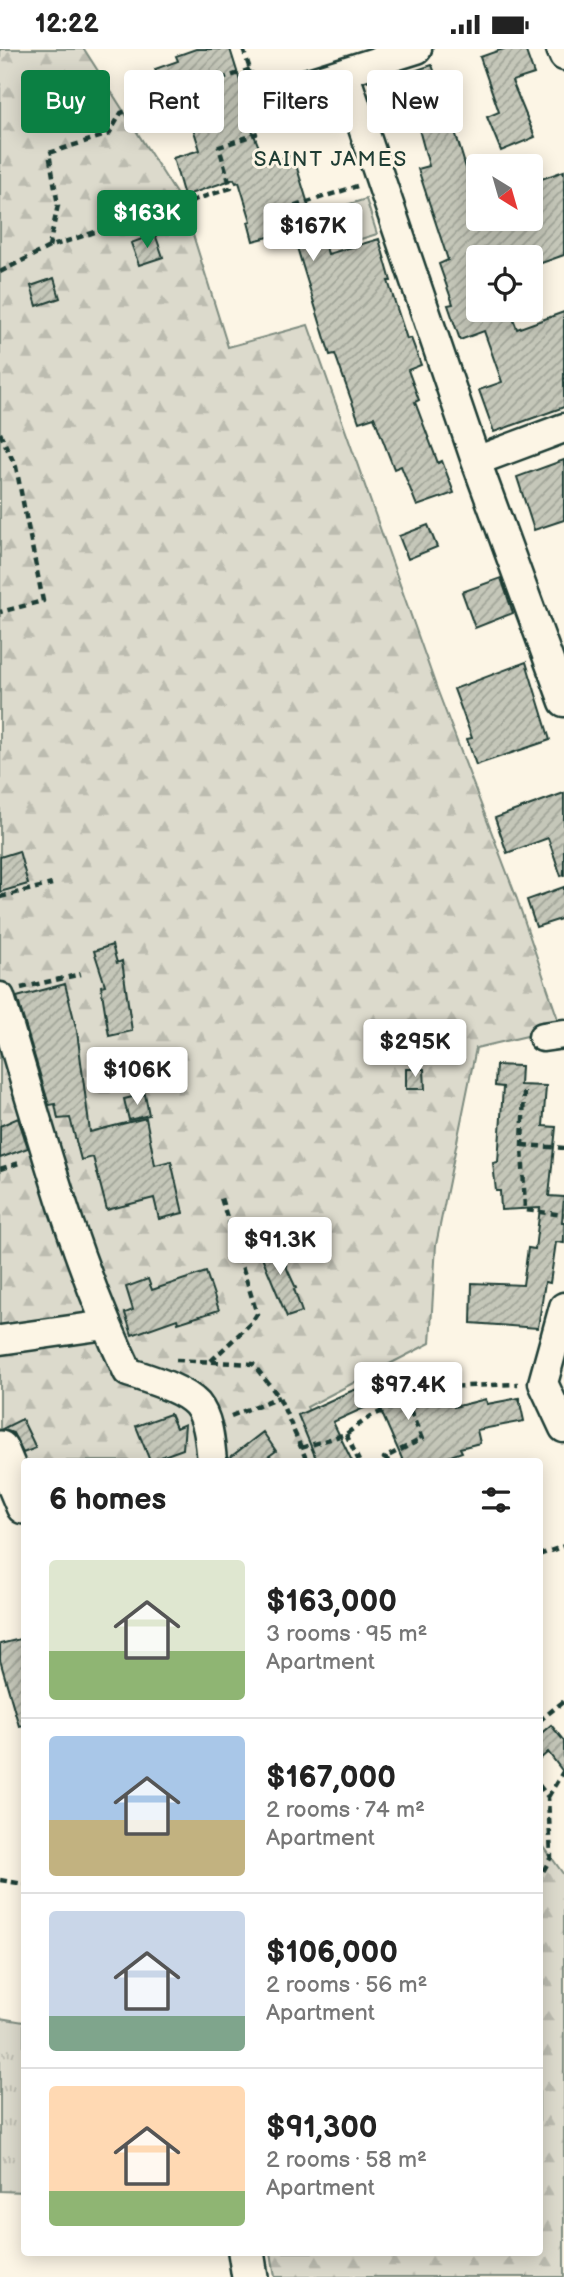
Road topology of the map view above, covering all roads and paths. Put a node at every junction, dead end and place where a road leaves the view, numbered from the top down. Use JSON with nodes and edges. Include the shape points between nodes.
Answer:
{"nodes":[{"id":1,"x":417,"y":49,"type":"edge"},
{"id":2,"x":561,"y":49,"type":"edge"},
{"id":3,"x":564,"y":56,"type":"edge"},
{"id":4,"x":250,"y":69,"type":"dead end"},
{"id":5,"x":350,"y":70,"type":"edge"},
{"id":6,"x":353,"y":101,"type":"edge"},
{"id":7,"x":256,"y":133,"type":"edge"},
{"id":8,"x":378,"y":180,"type":"junction"},
{"id":9,"x":283,"y":210,"type":"dead end"},
{"id":10,"x":49,"y":247,"type":"junction"},
{"id":11,"x":0,"y":271,"type":"edge"},
{"id":12,"x":564,"y":428,"type":"edge"},
{"id":13,"x":0,"y":433,"type":"edge"},
{"id":14,"x":476,"y":461,"type":"junction"},
{"id":15,"x":0,"y":612,"type":"edge"},
{"id":16,"x":559,"y":671,"type":"edge"},
{"id":17,"x":564,"y":702,"type":"edge"},
{"id":18,"x":52,"y":884,"type":"dead end"},
{"id":19,"x":0,"y":897,"type":"edge"},
{"id":20,"x":81,"y":974,"type":"dead end"},
{"id":21,"x":7,"y":993,"type":"edge"},
{"id":22,"x":524,"y":1093,"type":"dead end"},
{"id":23,"x":522,"y":1145,"type":"junction"},
{"id":24,"x":564,"y":1149,"type":"edge"},
{"id":25,"x":221,"y":1198,"type":"dead end"},
{"id":26,"x":564,"y":1215,"type":"edge"},
{"id":27,"x":564,"y":1307,"type":"edge"},
{"id":28,"x":106,"y":1325,"type":"junction"},
{"id":29,"x":0,"y":1340,"type":"edge"},
{"id":30,"x":210,"y":1361,"type":"junction"},
{"id":31,"x":128,"y":1371,"type":"junction"},
{"id":32,"x":542,"y":1383,"type":"junction"},
{"id":33,"x":279,"y":1397,"type":"junction"},
{"id":34,"x":407,"y":1402,"type":"junction"},
{"id":35,"x":207,"y":1426,"type":"junction"},
{"id":36,"x":564,"y":1428,"type":"edge"},
{"id":37,"x":346,"y":1434,"type":"junction"},
{"id":38,"x":302,"y":1448,"type":"junction"},
{"id":39,"x":0,"y":1449,"type":"edge"},
{"id":40,"x":212,"y":1458,"type":"edge"},
{"id":41,"x":306,"y":1458,"type":"edge"},
{"id":42,"x":358,"y":1458,"type":"edge"},
{"id":43,"x":384,"y":1458,"type":"edge"},
{"id":44,"x":21,"y":1499,"type":"edge"},
{"id":45,"x":564,"y":1546,"type":"edge"},
{"id":46,"x":543,"y":1554,"type":"edge"},
{"id":47,"x":564,"y":1701,"type":"edge"},
{"id":48,"x":543,"y":1718,"type":"edge"},
{"id":49,"x":564,"y":1770,"type":"edge"},
{"id":50,"x":543,"y":1790,"type":"edge"},
{"id":51,"x":548,"y":1797,"type":"junction"},
{"id":52,"x":543,"y":1872,"type":"edge"},
{"id":53,"x":0,"y":1880,"type":"edge"},
{"id":54,"x":21,"y":1884,"type":"edge"},
{"id":55,"x":247,"y":2256,"type":"edge"},
{"id":56,"x":250,"y":2277,"type":"edge"}],
"edges":[{"from":1,"to":5,"type":"street"},
{"from":2,"to":3,"type":"street"},
{"from":4,"to":10,"type":"path","via":[[121,113],[109,134],[49,153],[58,205]]},
{"from":6,"to":8,"type":"street"},
{"from":7,"to":10,"type":"path","via":[[219,147],[231,188]]},
{"from":8,"to":9,"type":"path"},
{"from":8,"to":14,"type":"street"},
{"from":10,"to":11,"type":"path"},
{"from":12,"to":14,"type":"street"},
{"from":13,"to":15,"type":"path","via":[[16,467],[43,601]]},
{"from":14,"to":16,"type":"street"},
{"from":16,"to":17,"type":"street"},
{"from":18,"to":19,"type":"path"},
{"from":20,"to":21,"type":"path"},
{"from":21,"to":28,"type":"street","via":[[47,1154]]},
{"from":22,"to":23,"type":"path"},
{"from":23,"to":24,"type":"path"},
{"from":23,"to":26,"type":"path","via":[[525,1210]]},
{"from":25,"to":30,"type":"path","via":[[257,1314]]},
{"from":27,"to":32,"type":"street"},
{"from":28,"to":29,"type":"street"},
{"from":28,"to":31,"type":"street"},
{"from":30,"to":31,"type":"path","via":[[175,1360]]},
{"from":30,"to":33,"type":"path","via":[[253,1364]]},
{"from":31,"to":35,"type":"street","via":[[197,1404]]},
{"from":32,"to":34,"type":"path","via":[[442,1387]]},
{"from":32,"to":36,"type":"street"},
{"from":33,"to":35,"type":"path"},
{"from":33,"to":38,"type":"path"},
{"from":34,"to":37,"type":"path","via":[[372,1416]]},
{"from":34,"to":43,"type":"path","via":[[422,1439]]},
{"from":35,"to":40,"type":"street"},
{"from":37,"to":38,"type":"path"},
{"from":37,"to":42,"type":"path"},
{"from":38,"to":41,"type":"path"},
{"from":39,"to":44,"type":"main road"},
{"from":45,"to":46,"type":"path"},
{"from":47,"to":48,"type":"path"},
{"from":49,"to":51,"type":"path"},
{"from":50,"to":51,"type":"path"},
{"from":51,"to":52,"type":"path","via":[[551,1857]]},
{"from":53,"to":54,"type":"path"},
{"from":55,"to":56,"type":"main road"}]}
